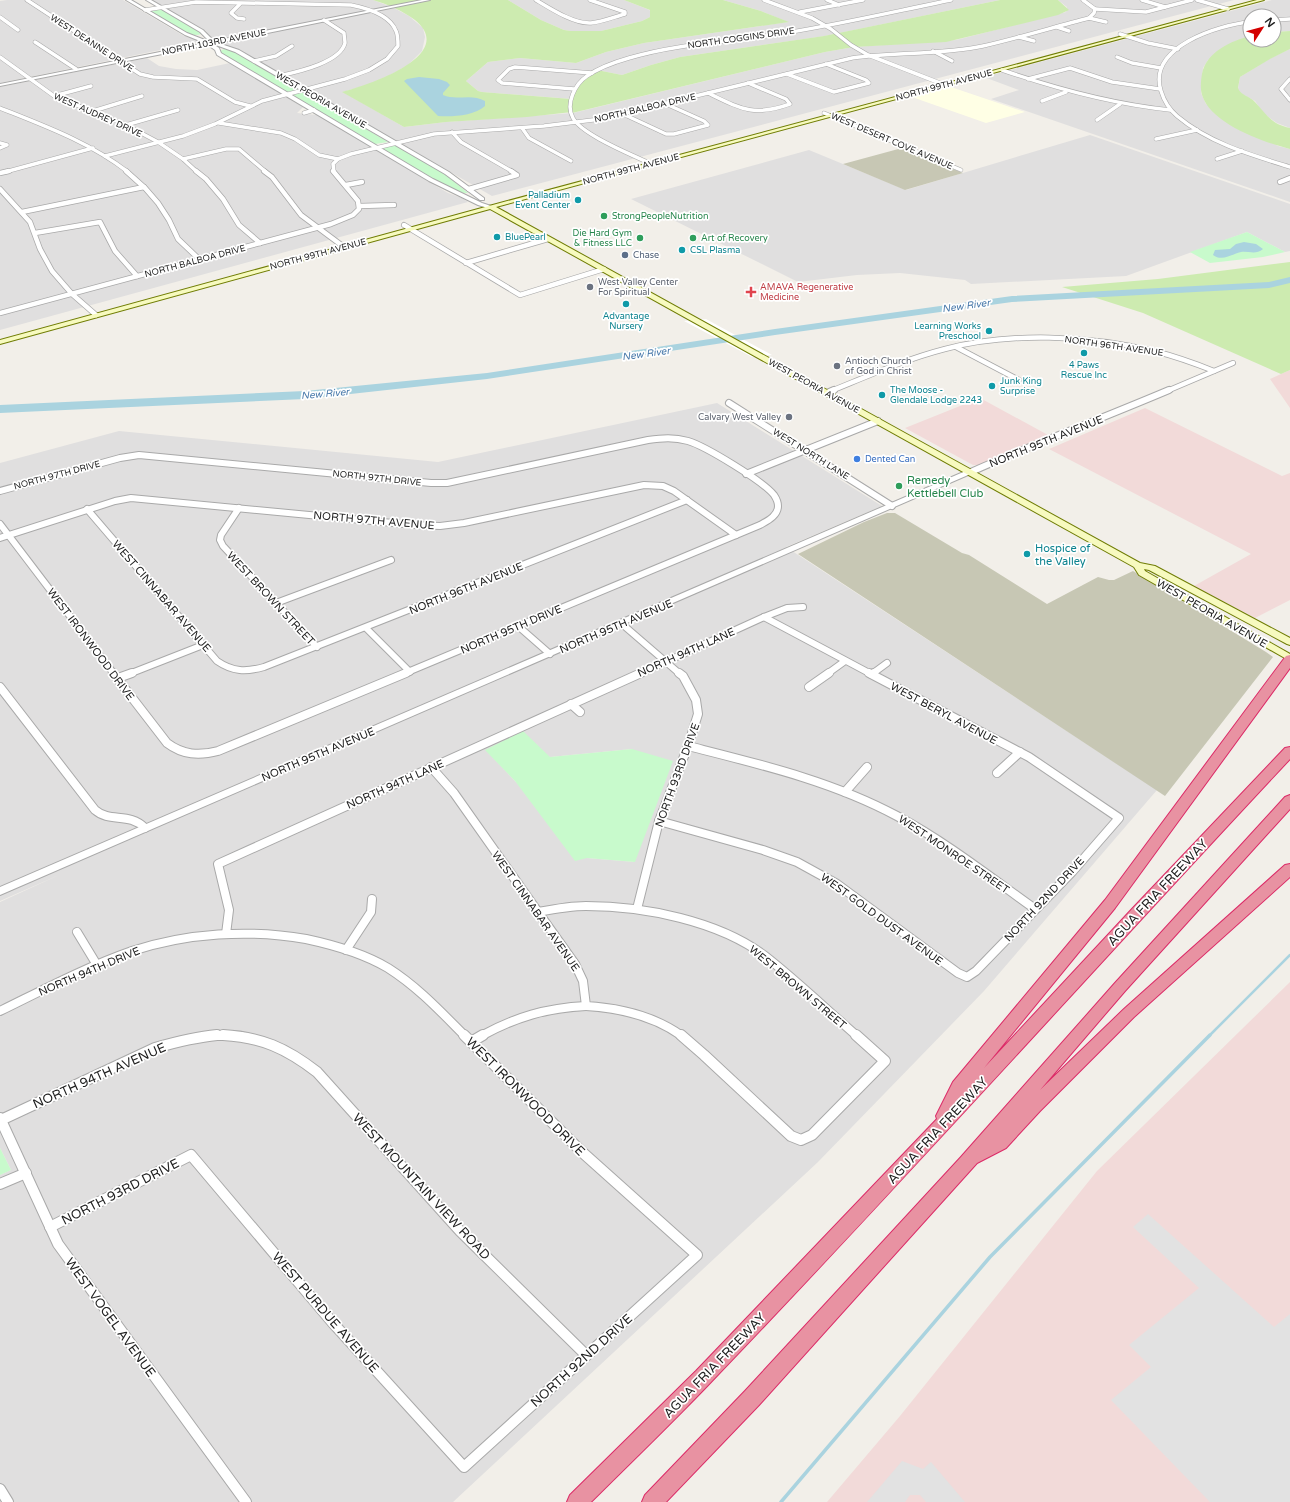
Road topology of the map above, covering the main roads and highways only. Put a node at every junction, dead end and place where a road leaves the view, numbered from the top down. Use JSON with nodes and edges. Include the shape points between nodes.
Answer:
{"nodes":[{"id":1,"x":1247,"y":0,"type":"edge"},
{"id":2,"x":1262,"y":0,"type":"edge"},
{"id":3,"x":967,"y":74,"type":"junction"},
{"id":4,"x":974,"y":77,"type":"junction"},
{"id":5,"x":870,"y":100,"type":"junction"},
{"id":6,"x":877,"y":103,"type":"junction"},
{"id":7,"x":582,"y":177,"type":"junction"},
{"id":8,"x":588,"y":181,"type":"junction"},
{"id":9,"x":489,"y":204,"type":"junction"},
{"id":10,"x":341,"y":245,"type":"junction"},
{"id":11,"x":94,"y":313,"type":"junction"},
{"id":12,"x":0,"y":336,"type":"edge"},
{"id":13,"x":0,"y":342,"type":"edge"},
{"id":14,"x":1137,"y":565,"type":"junction"},
{"id":15,"x":1290,"y":642,"type":"edge"},
{"id":16,"x":1290,"y":659,"type":"edge"},
{"id":17,"x":1290,"y":751,"type":"edge"},
{"id":18,"x":1290,"y":800,"type":"edge"},
{"id":19,"x":1290,"y":869,"type":"edge"},
{"id":20,"x":936,"y":1132,"type":"junction"},
{"id":21,"x":967,"y":1162,"type":"junction"},
{"id":22,"x":577,"y":1502,"type":"edge"},
{"id":23,"x":652,"y":1502,"type":"edge"}],
"edges":[{"from":1,"to":3,"type":"main road","name":"NORTH 99TH AVENUE"},
{"from":2,"to":4,"type":"main road","name":"NORTH 99TH AVENUE"},
{"from":3,"to":4,"type":"main road"},
{"from":3,"to":5,"type":"main road","name":"NORTH 99TH AVENUE"},
{"from":4,"to":6,"type":"main road","name":"NORTH 99TH AVENUE"},
{"from":5,"to":6,"type":"main road"},
{"from":5,"to":7,"type":"main road","name":"NORTH 99TH AVENUE"},
{"from":6,"to":8,"type":"main road","name":"NORTH 99TH AVENUE"},
{"from":7,"to":8,"type":"main road"},
{"from":7,"to":9,"type":"main road","name":"NORTH 99TH AVENUE"},
{"from":8,"to":9,"type":"main road","name":"NORTH 99TH AVENUE"},
{"from":9,"to":10,"type":"main road","name":"NORTH 99TH AVENUE","via":[[410,229]]},
{"from":9,"to":10,"type":"main road","name":"NORTH 99TH AVENUE","via":[[480,204],[404,225]]},
{"from":9,"to":14,"type":"main road","name":"WEST PEORIA AVENUE"},
{"from":10,"to":11,"type":"main road","name":"NORTH 99TH AVENUE"},
{"from":11,"to":12,"type":"main road","name":"NORTH 99TH AVENUE"},
{"from":11,"to":13,"type":"main road","name":"NORTH 99TH AVENUE"},
{"from":14,"to":15,"type":"main road","name":"WEST PEORIA AVENUE","via":[[1152,568]]},
{"from":14,"to":16,"type":"main road","name":"WEST PEORIA AVENUE","via":[[1142,573]]},
{"from":16,"to":20,"type":"highway","via":[[1110,904],[959,1087]]},
{"from":17,"to":20,"type":"highway","name":"AGUA FRIA FREEWAY"},
{"from":18,"to":21,"type":"highway","via":[[1120,987]]},
{"from":19,"to":21,"type":"highway","via":[[1129,1013],[1000,1143]]},
{"from":20,"to":22,"type":"highway","name":"AGUA FRIA FREEWAY","via":[[703,1377]]},
{"from":21,"to":23,"type":"highway","via":[[752,1398]]}]}
